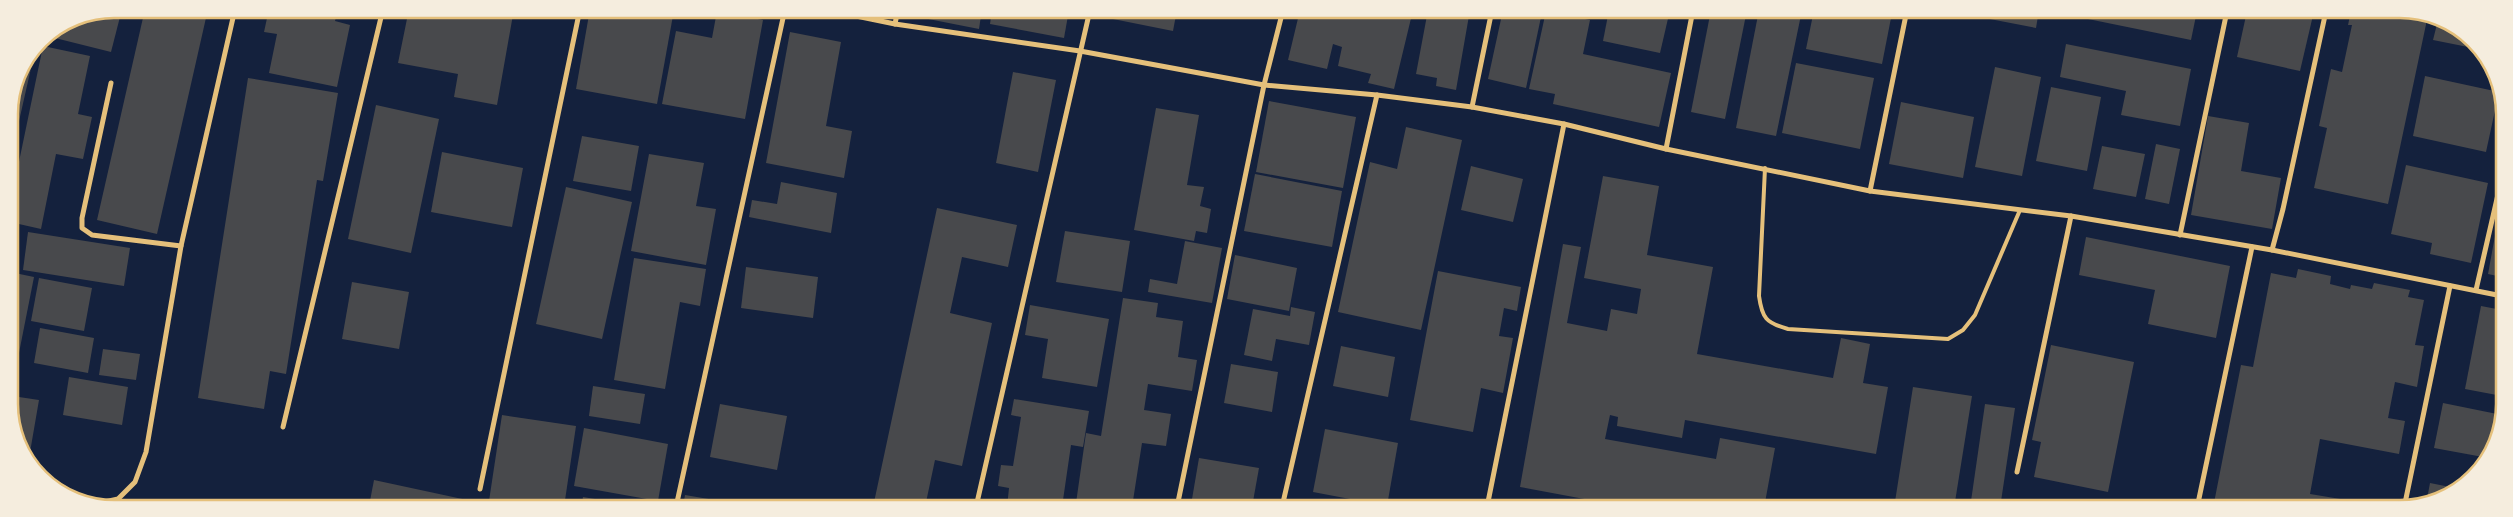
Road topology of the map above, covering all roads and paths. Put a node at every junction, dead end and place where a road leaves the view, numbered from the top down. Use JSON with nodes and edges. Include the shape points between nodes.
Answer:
{"nodes":[{"id":1,"x":233,"y":18,"type":"edge"},
{"id":2,"x":381,"y":18,"type":"edge"},
{"id":3,"x":578,"y":18,"type":"edge"},
{"id":4,"x":783,"y":18,"type":"edge"},
{"id":5,"x":866,"y":18,"type":"edge"},
{"id":6,"x":896,"y":18,"type":"edge"},
{"id":7,"x":1088,"y":18,"type":"edge"},
{"id":8,"x":1281,"y":18,"type":"edge"},
{"id":9,"x":1490,"y":18,"type":"edge"},
{"id":10,"x":1691,"y":18,"type":"edge"},
{"id":11,"x":1905,"y":18,"type":"edge"},
{"id":12,"x":2225,"y":18,"type":"edge"},
{"id":13,"x":2324,"y":18,"type":"edge"},
{"id":14,"x":895,"y":24,"type":"junction"},
{"id":15,"x":1080,"y":51,"type":"junction"},
{"id":16,"x":111,"y":83,"type":"dead end"},
{"id":17,"x":1264,"y":85,"type":"junction"},
{"id":18,"x":1377,"y":95,"type":"junction"},
{"id":19,"x":1472,"y":107,"type":"junction"},
{"id":20,"x":1564,"y":124,"type":"junction"},
{"id":21,"x":1666,"y":149,"type":"junction"},
{"id":22,"x":1765,"y":168,"type":"junction"},
{"id":23,"x":1870,"y":191,"type":"junction"},
{"id":24,"x":2496,"y":203,"type":"edge"},
{"id":25,"x":2020,"y":210,"type":"junction"},
{"id":26,"x":2071,"y":216,"type":"junction"},
{"id":27,"x":2180,"y":235,"type":"junction"},
{"id":28,"x":182,"y":246,"type":"junction"},
{"id":29,"x":2252,"y":247,"type":"junction"},
{"id":30,"x":2272,"y":250,"type":"junction"},
{"id":31,"x":2450,"y":286,"type":"junction"},
{"id":32,"x":2476,"y":290,"type":"junction"},
{"id":33,"x":2496,"y":295,"type":"edge"},
{"id":34,"x":283,"y":427,"type":"dead end"},
{"id":35,"x":2017,"y":472,"type":"dead end"},
{"id":36,"x":480,"y":489,"type":"dead end"},
{"id":37,"x":2406,"y":499,"type":"edge"},
{"id":38,"x":114,"y":500,"type":"edge"},
{"id":39,"x":678,"y":500,"type":"edge"},
{"id":40,"x":978,"y":500,"type":"edge"},
{"id":41,"x":1179,"y":500,"type":"edge"},
{"id":42,"x":1284,"y":500,"type":"edge"},
{"id":43,"x":1488,"y":500,"type":"edge"},
{"id":44,"x":2200,"y":500,"type":"edge"}],
"edges":[{"from":1,"to":28,"type":"street"},
{"from":2,"to":34,"type":"street"},
{"from":3,"to":36,"type":"street"},
{"from":4,"to":39,"type":"street"},
{"from":5,"to":14,"type":"street"},
{"from":6,"to":14,"type":"street"},
{"from":7,"to":15,"type":"street"},
{"from":8,"to":17,"type":"street"},
{"from":9,"to":19,"type":"street"},
{"from":10,"to":21,"type":"street"},
{"from":11,"to":23,"type":"street"},
{"from":12,"to":27,"type":"street"},
{"from":13,"to":30,"type":"street"},
{"from":14,"to":15,"type":"street"},
{"from":15,"to":17,"type":"street"},
{"from":15,"to":40,"type":"street"},
{"from":16,"to":28,"type":"street","via":[[82,228],[92,235]]},
{"from":17,"to":18,"type":"street"},
{"from":17,"to":41,"type":"street"},
{"from":18,"to":19,"type":"street"},
{"from":18,"to":42,"type":"street"},
{"from":19,"to":20,"type":"street"},
{"from":20,"to":21,"type":"street"},
{"from":20,"to":43,"type":"street"},
{"from":21,"to":22,"type":"street"},
{"from":22,"to":23,"type":"street"},
{"from":22,"to":25,"type":"lane","via":[[1761,312],[1772,325],[1788,329],[1948,339],[1964,330],[1976,315]]},
{"from":23,"to":25,"type":"street"},
{"from":24,"to":32,"type":"street"},
{"from":25,"to":26,"type":"street"},
{"from":26,"to":27,"type":"street"},
{"from":26,"to":35,"type":"street"},
{"from":27,"to":29,"type":"street"},
{"from":28,"to":38,"type":"street","via":[[146,452],[135,482]]},
{"from":29,"to":30,"type":"street"},
{"from":29,"to":44,"type":"street"},
{"from":30,"to":31,"type":"street"},
{"from":31,"to":32,"type":"street"},
{"from":31,"to":37,"type":"street"},
{"from":32,"to":33,"type":"street"}]}
